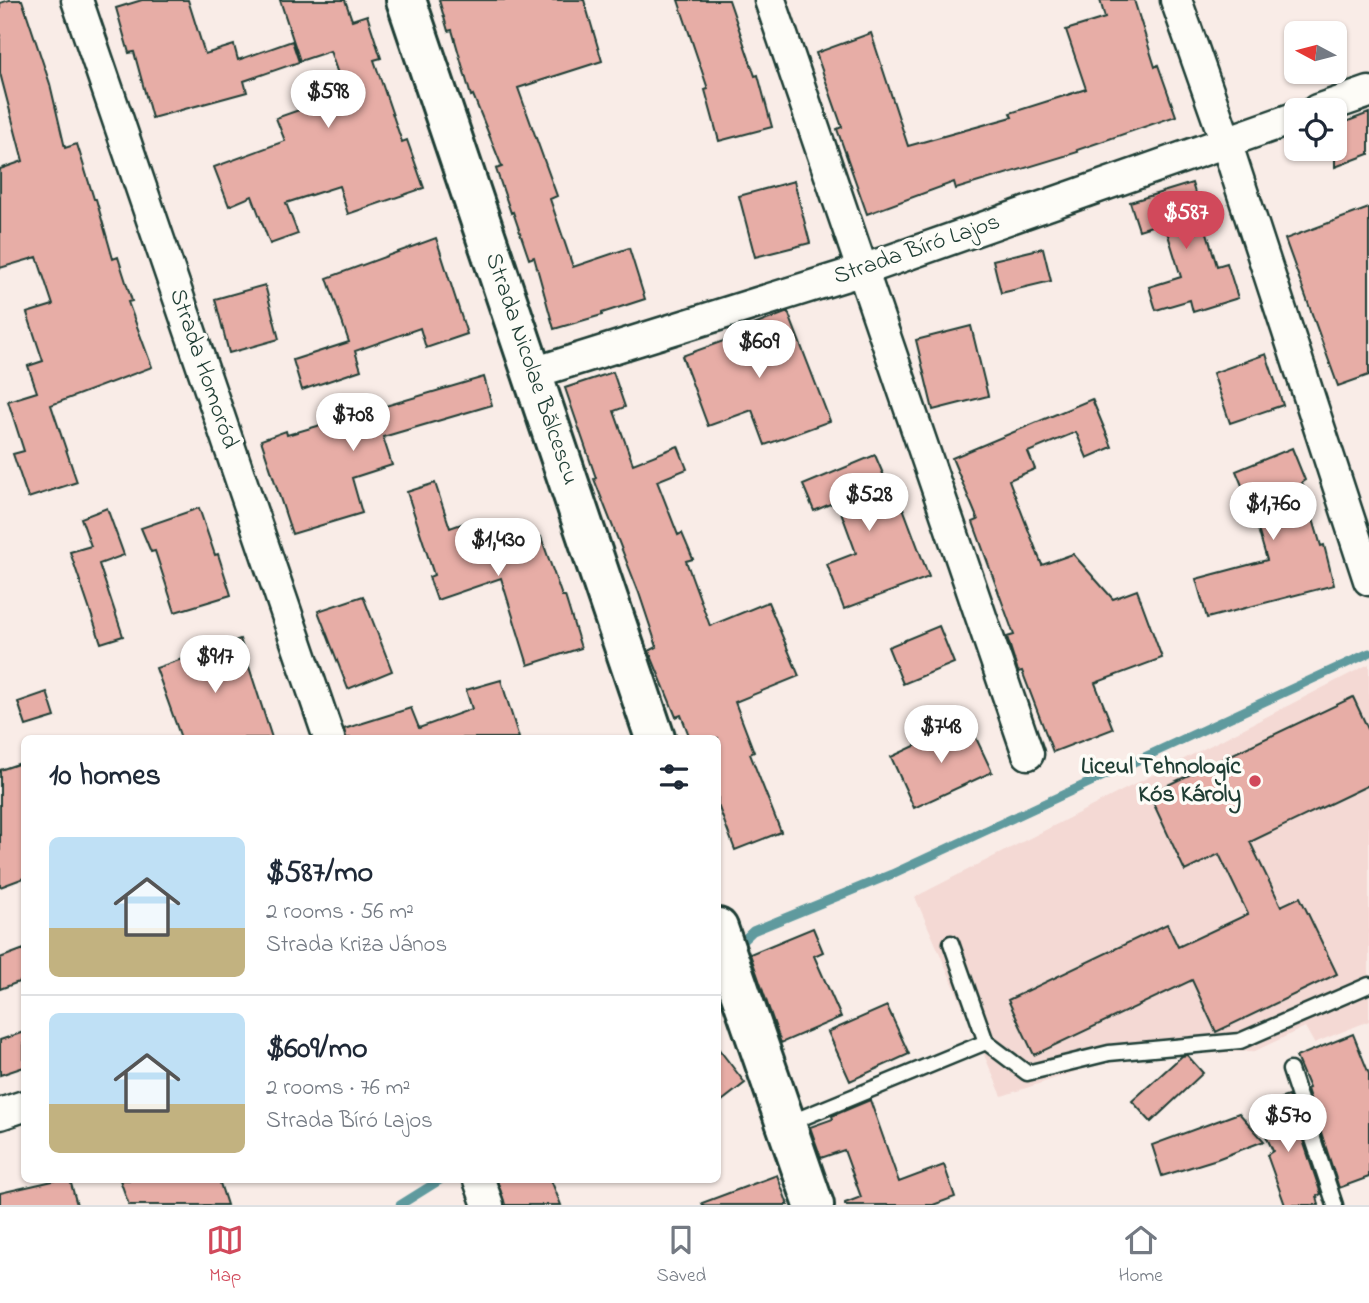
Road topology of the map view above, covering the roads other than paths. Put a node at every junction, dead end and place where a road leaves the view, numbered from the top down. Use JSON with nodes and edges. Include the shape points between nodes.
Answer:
{"nodes":[{"id":1,"x":78,"y":0,"type":"edge"},
{"id":2,"x":406,"y":0,"type":"edge"},
{"id":3,"x":770,"y":0,"type":"edge"},
{"id":4,"x":1176,"y":0,"type":"edge"},
{"id":5,"x":1369,"y":92,"type":"edge"},
{"id":6,"x":1347,"y":100,"type":"edge"},
{"id":7,"x":1284,"y":122,"type":"edge"},
{"id":8,"x":1226,"y":142,"type":"junction"},
{"id":9,"x":863,"y":270,"type":"junction"},
{"id":10,"x":533,"y":373,"type":"junction"},
{"id":11,"x":1369,"y":579,"type":"edge"},
{"id":12,"x":328,"y":735,"type":"edge"},
{"id":13,"x":654,"y":735,"type":"edge"},
{"id":14,"x":1028,"y":754,"type":"dead end"},
{"id":15,"x":721,"y":938,"type":"edge"},
{"id":16,"x":951,"y":943,"type":"dead end"},
{"id":17,"x":1369,"y":985,"type":"edge"},
{"id":18,"x":986,"y":1042,"type":"junction"},
{"id":19,"x":1290,"y":1070,"type":"dead end"},
{"id":20,"x":21,"y":1107,"type":"edge"},
{"id":21,"x":0,"y":1114,"type":"edge"},
{"id":22,"x":786,"y":1124,"type":"junction"},
{"id":23,"x":480,"y":1183,"type":"edge"},
{"id":24,"x":488,"y":1205,"type":"edge"},
{"id":25,"x":814,"y":1205,"type":"edge"},
{"id":26,"x":1335,"y":1205,"type":"edge"}],
"edges":[{"from":1,"to":12,"type":"street","name":"Strada Homoród"},
{"from":2,"to":10,"type":"main road","name":"Strada Nicolae Bălcescu"},
{"from":3,"to":9,"type":"street"},
{"from":4,"to":8,"type":"street"},
{"from":5,"to":6,"type":"street"},
{"from":7,"to":8,"type":"street","name":"Strada Bíró Lajos"},
{"from":8,"to":9,"type":"street","name":"Strada Bíró Lajos"},
{"from":8,"to":11,"type":"street"},
{"from":9,"to":10,"type":"street","name":"Strada Bíró Lajos"},
{"from":9,"to":14,"type":"street"},
{"from":10,"to":13,"type":"main road","name":"Strada Nicolae Bălcescu"},
{"from":15,"to":22,"type":"main road"},
{"from":16,"to":18,"type":"lane"},
{"from":17,"to":18,"type":"lane","via":[[1241,1041],[1109,1053],[1027,1073]]},
{"from":18,"to":22,"type":"lane"},
{"from":19,"to":26,"type":"lane"},
{"from":20,"to":21,"type":"street"},
{"from":22,"to":25,"type":"main road"},
{"from":23,"to":24,"type":"street"}]}
